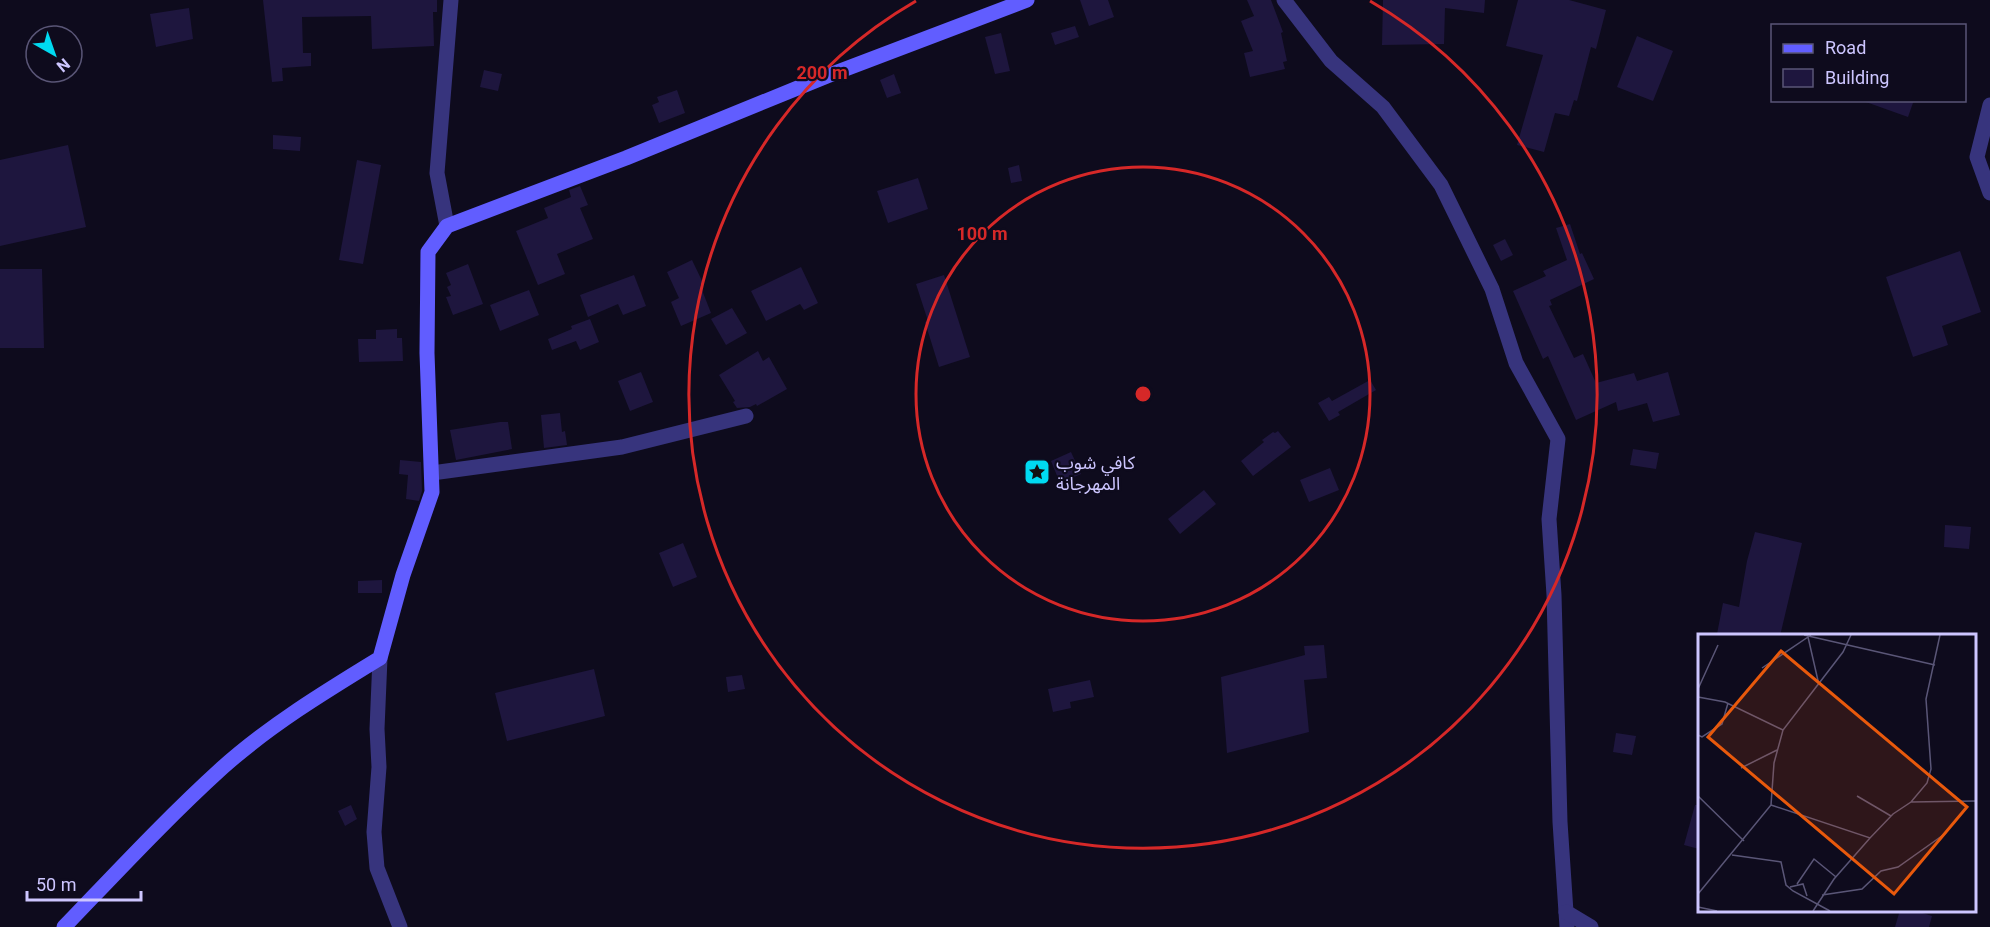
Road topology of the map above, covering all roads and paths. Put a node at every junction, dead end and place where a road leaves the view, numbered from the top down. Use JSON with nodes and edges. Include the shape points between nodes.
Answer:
{"nodes":[{"id":1,"x":451,"y":0,"type":"edge"},
{"id":2,"x":1027,"y":0,"type":"edge"},
{"id":3,"x":1284,"y":0,"type":"edge"},
{"id":4,"x":1990,"y":105,"type":"edge"},
{"id":5,"x":1990,"y":193,"type":"edge"},
{"id":6,"x":447,"y":226,"type":"junction"},
{"id":7,"x":746,"y":416,"type":"dead end"},
{"id":8,"x":432,"y":472,"type":"junction"},
{"id":9,"x":380,"y":658,"type":"junction"},
{"id":10,"x":1566,"y":920,"type":"edge"},
{"id":11,"x":64,"y":927,"type":"edge"},
{"id":12,"x":400,"y":927,"type":"edge"},
{"id":13,"x":1591,"y":927,"type":"edge"}],
"edges":[{"from":1,"to":6,"type":"street","via":[[437,173]]},
{"from":2,"to":6,"type":"street"},
{"from":3,"to":10,"type":"street","via":[[1331,61],[1383,107],[1441,185],[1492,289],[1516,363],[1558,439],[1549,519]]},
{"from":4,"to":5,"type":"street","via":[[1977,157]]},
{"from":6,"to":8,"type":"street","via":[[428,252]]},
{"from":7,"to":8,"type":"street","via":[[622,447]]},
{"from":8,"to":9,"type":"street","via":[[432,492]]},
{"from":9,"to":11,"type":"street","via":[[311,700],[224,766]]},
{"from":9,"to":12,"type":"street","via":[[374,832],[377,868]]},
{"from":10,"to":13,"type":"street"}]}
